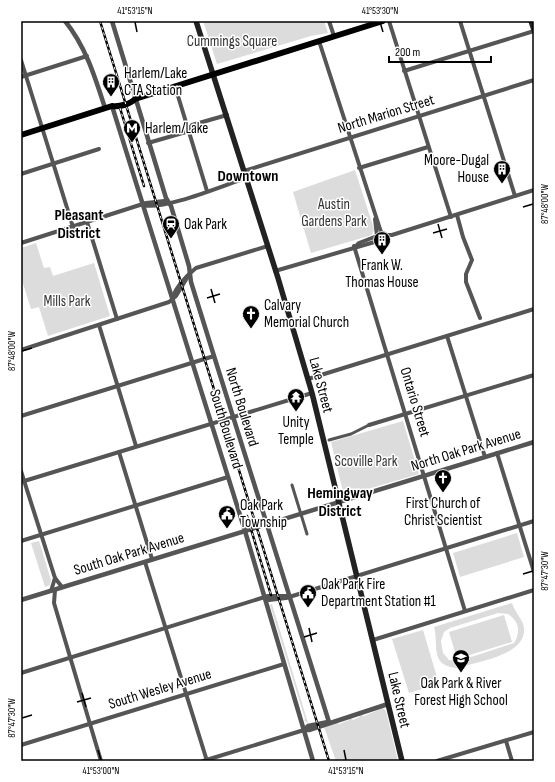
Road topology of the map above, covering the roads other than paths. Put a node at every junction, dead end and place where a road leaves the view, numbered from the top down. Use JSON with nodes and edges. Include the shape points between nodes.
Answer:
{"nodes":[{"id":1,"x":65,"y":21,"type":"edge"},
{"id":2,"x":112,"y":21,"type":"edge"},
{"id":3,"x":196,"y":21,"type":"edge"},
{"id":4,"x":329,"y":21,"type":"edge"},
{"id":5,"x":382,"y":21,"type":"edge"},
{"id":6,"x":389,"y":21,"type":"edge"},
{"id":7,"x":460,"y":21,"type":"edge"},
{"id":8,"x":531,"y":21,"type":"edge"},
{"id":9,"x":534,"y":30,"type":"edge"},
{"id":10,"x":334,"y":36,"type":"junction"},
{"id":11,"x":319,"y":41,"type":"junction"},
{"id":12,"x":469,"y":51,"type":"junction"},
{"id":13,"x":87,"y":56,"type":"junction"},
{"id":14,"x":21,"y":60,"type":"edge"},
{"id":15,"x":404,"y":71,"type":"junction"},
{"id":16,"x":214,"y":74,"type":"junction"},
{"id":17,"x":23,"y":76,"type":"edge"},
{"id":18,"x":534,"y":80,"type":"edge"},
{"id":19,"x":182,"y":84,"type":"junction"},
{"id":20,"x":169,"y":88,"type":"junction"},
{"id":21,"x":178,"y":96,"type":"junction"},
{"id":22,"x":483,"y":96,"type":"junction"},
{"id":23,"x":135,"y":99,"type":"junction"},
{"id":24,"x":112,"y":106,"type":"junction"},
{"id":25,"x":105,"y":108,"type":"junction"},
{"id":26,"x":226,"y":115,"type":"junction"},
{"id":27,"x":419,"y":116,"type":"junction"},
{"id":28,"x":42,"y":128,"type":"junction"},
{"id":29,"x":188,"y":129,"type":"junction"},
{"id":30,"x":21,"y":135,"type":"edge"},
{"id":31,"x":350,"y":138,"type":"junction"},
{"id":32,"x":148,"y":144,"type":"junction"},
{"id":33,"x":428,"y":147,"type":"junction"},
{"id":34,"x":99,"y":149,"type":"dead end"},
{"id":35,"x":53,"y":164,"type":"junction"},
{"id":36,"x":359,"y":168,"type":"junction"},
{"id":37,"x":244,"y":171,"type":"junction"},
{"id":38,"x":21,"y":174,"type":"edge"},
{"id":39,"x":246,"y":178,"type":"junction"},
{"id":40,"x":534,"y":190,"type":"edge"},
{"id":41,"x":207,"y":191,"type":"junction"},
{"id":42,"x":515,"y":196,"type":"junction"},
{"id":43,"x":168,"y":202,"type":"junction"},
{"id":44,"x":143,"y":205,"type":"junction"},
{"id":45,"x":457,"y":215,"type":"junction"},
{"id":46,"x":451,"y":217,"type":"junction"},
{"id":47,"x":87,"y":222,"type":"junction"},
{"id":48,"x":73,"y":226,"type":"junction"},
{"id":49,"x":379,"y":231,"type":"junction"},
{"id":50,"x":21,"y":242,"type":"edge"},
{"id":51,"x":268,"y":246,"type":"junction"},
{"id":52,"x":356,"y":246,"type":"junction"},
{"id":53,"x":276,"y":270,"type":"junction"},
{"id":54,"x":190,"y":273,"type":"junction"},
{"id":55,"x":172,"y":299,"type":"junction"},
{"id":56,"x":534,"y":309,"type":"edge"},
{"id":57,"x":480,"y":318,"type":"dead end"},
{"id":58,"x":117,"y":319,"type":"junction"},
{"id":59,"x":99,"y":325,"type":"junction"},
{"id":60,"x":447,"y":336,"type":"junction"},
{"id":61,"x":21,"y":350,"type":"edge"},
{"id":62,"x":388,"y":354,"type":"junction"},
{"id":63,"x":214,"y":356,"type":"junction"},
{"id":64,"x":193,"y":362,"type":"junction"},
{"id":65,"x":534,"y":375,"type":"edge"},
{"id":66,"x":308,"y":379,"type":"junction"},
{"id":67,"x":118,"y":386,"type":"junction"},
{"id":68,"x":312,"y":393,"type":"junction"},
{"id":69,"x":466,"y":396,"type":"junction"},
{"id":70,"x":406,"y":414,"type":"junction"},
{"id":71,"x":21,"y":416,"type":"edge"},
{"id":72,"x":233,"y":417,"type":"junction"},
{"id":73,"x":211,"y":423,"type":"junction"},
{"id":74,"x":369,"y":425,"type":"joint"},
{"id":75,"x":329,"y":440,"type":"dead end"},
{"id":76,"x":534,"y":442,"type":"edge"},
{"id":77,"x":136,"y":446,"type":"junction"},
{"id":78,"x":119,"y":452,"type":"junction"},
{"id":79,"x":497,"y":453,"type":"junction"},
{"id":80,"x":485,"y":457,"type":"junction"},
{"id":81,"x":21,"y":471,"type":"edge"},
{"id":82,"x":424,"y":476,"type":"junction"},
{"id":83,"x":228,"y":477,"type":"junction"},
{"id":84,"x":23,"y":482,"type":"edge"},
{"id":85,"x":292,"y":485,"type":"dead end"},
{"id":86,"x":339,"y":502,"type":"junction"},
{"id":87,"x":136,"y":505,"type":"junction"},
{"id":88,"x":301,"y":513,"type":"junction"},
{"id":89,"x":534,"y":521,"type":"edge"},
{"id":90,"x":267,"y":524,"type":"junction"},
{"id":91,"x":520,"y":526,"type":"junction"},
{"id":92,"x":245,"y":531,"type":"junction"},
{"id":93,"x":308,"y":534,"type":"dead end"},
{"id":94,"x":41,"y":535,"type":"junction"},
{"id":95,"x":21,"y":541,"type":"edge"},
{"id":96,"x":446,"y":548,"type":"junction"},
{"id":97,"x":152,"y":559,"type":"junction"},
{"id":98,"x":145,"y":562,"type":"junction"},
{"id":99,"x":534,"y":572,"type":"edge"},
{"id":100,"x":358,"y":576,"type":"junction"},
{"id":101,"x":55,"y":578,"type":"junction"},
{"id":102,"x":62,"y":588,"type":"junction"},
{"id":103,"x":534,"y":590,"type":"edge"},
{"id":104,"x":51,"y":591,"type":"junction"},
{"id":105,"x":290,"y":596,"type":"junction"},
{"id":106,"x":265,"y":598,"type":"junction"},
{"id":107,"x":21,"y":600,"type":"edge"},
{"id":108,"x":465,"y":611,"type":"junction"},
{"id":109,"x":165,"y":628,"type":"junction"},
{"id":110,"x":373,"y":640,"type":"junction"},
{"id":111,"x":70,"y":658,"type":"junction"},
{"id":112,"x":284,"y":664,"type":"junction"},
{"id":113,"x":21,"y":673,"type":"edge"},
{"id":114,"x":186,"y":694,"type":"junction"},
{"id":115,"x":388,"y":704,"type":"junction"},
{"id":116,"x":330,"y":722,"type":"junction"},
{"id":117,"x":89,"y":724,"type":"junction"},
{"id":118,"x":304,"y":730,"type":"junction"},
{"id":119,"x":534,"y":732,"type":"edge"},
{"id":120,"x":506,"y":740,"type":"junction"},
{"id":121,"x":21,"y":745,"type":"edge"},
{"id":122,"x":101,"y":761,"type":"edge"},
{"id":123,"x":205,"y":761,"type":"edge"},
{"id":124,"x":313,"y":761,"type":"edge"},
{"id":125,"x":402,"y":761,"type":"edge"},
{"id":126,"x":438,"y":761,"type":"edge"},
{"id":127,"x":512,"y":761,"type":"edge"}],
"edges":[{"from":1,"to":13,"type":"street","via":[[76,34]]},
{"from":2,"to":23,"type":"street","name":"North Boulevard"},
{"from":3,"to":16,"type":"main road","name":"Lake Street"},
{"from":4,"to":10,"type":"street"},
{"from":5,"to":10,"type":"main road"},
{"from":6,"to":15,"type":"street"},
{"from":7,"to":12,"type":"street"},
{"from":8,"to":9,"type":"main road"},
{"from":9,"to":12,"type":"street"},
{"from":10,"to":11,"type":"main road"},
{"from":11,"to":16,"type":"main road"},
{"from":11,"to":31,"type":"street"},
{"from":12,"to":15,"type":"street"},
{"from":12,"to":22,"type":"street"},
{"from":13,"to":17,"type":"street"},
{"from":13,"to":25,"type":"street"},
{"from":14,"to":17,"type":"street"},
{"from":15,"to":27,"type":"street"},
{"from":16,"to":19,"type":"main road"},
{"from":16,"to":26,"type":"main road","name":"Lake Street"},
{"from":17,"to":28,"type":"street"},
{"from":18,"to":22,"type":"street","name":"North Marion Street"},
{"from":19,"to":20,"type":"main road"},
{"from":19,"to":21,"type":"street"},
{"from":20,"to":21,"type":"street"},
{"from":20,"to":23,"type":"main road"},
{"from":21,"to":29,"type":"street"},
{"from":22,"to":27,"type":"street","name":"North Marion Street"},
{"from":22,"to":42,"type":"street"},
{"from":23,"to":24,"type":"main road","via":[[133,102]]},
{"from":23,"to":32,"type":"street","name":"North Boulevard"},
{"from":24,"to":25,"type":"main road"},
{"from":24,"to":44,"type":"street","name":"South Boulevard"},
{"from":25,"to":28,"type":"main road"},
{"from":26,"to":29,"type":"street","via":[[192,125]]},
{"from":26,"to":37,"type":"main road","name":"Lake Street"},
{"from":27,"to":31,"type":"street","name":"North Marion Street"},
{"from":27,"to":33,"type":"street"},
{"from":28,"to":30,"type":"main road"},
{"from":28,"to":35,"type":"street"},
{"from":29,"to":32,"type":"street","via":[[186,132]]},
{"from":29,"to":41,"type":"street"},
{"from":31,"to":36,"type":"street"},
{"from":31,"to":37,"type":"street","name":"North Marion Street"},
{"from":32,"to":43,"type":"street","name":"North Boulevard"},
{"from":33,"to":36,"type":"street"},
{"from":33,"to":46,"type":"street"},
{"from":34,"to":35,"type":"street"},
{"from":35,"to":38,"type":"street"},
{"from":35,"to":48,"type":"street"},
{"from":36,"to":49,"type":"street"},
{"from":37,"to":39,"type":"main road","name":"Lake Street"},
{"from":39,"to":41,"type":"street"},
{"from":39,"to":51,"type":"main road","name":"Lake Street"},
{"from":40,"to":42,"type":"street"},
{"from":41,"to":43,"type":"street"},
{"from":42,"to":45,"type":"street"},
{"from":43,"to":44,"type":"street"},
{"from":43,"to":54,"type":"street","name":"North Boulevard"},
{"from":44,"to":47,"type":"street"},
{"from":44,"to":55,"type":"street","name":"South Boulevard"},
{"from":45,"to":46,"type":"street"},
{"from":45,"to":57,"type":"street","via":[[472,260],[466,274],[466,282]]},
{"from":46,"to":49,"type":"street","via":[[392,235]]},
{"from":47,"to":48,"type":"street"},
{"from":47,"to":58,"type":"street"},
{"from":48,"to":50,"type":"street"},
{"from":49,"to":52,"type":"street","via":[[379,239]]},
{"from":51,"to":53,"type":"main road","name":"Lake Street"},
{"from":51,"to":54,"type":"street","via":[[199,267]]},
{"from":52,"to":53,"type":"street"},
{"from":52,"to":62,"type":"street","name":"Ontario Street"},
{"from":53,"to":66,"type":"main road","name":"Lake Street"},
{"from":54,"to":55,"type":"street"},
{"from":54,"to":63,"type":"street","name":"North Boulevard"},
{"from":55,"to":58,"type":"street"},
{"from":55,"to":64,"type":"street","name":"South Boulevard"},
{"from":56,"to":60,"type":"street"},
{"from":58,"to":59,"type":"street"},
{"from":59,"to":61,"type":"street"},
{"from":59,"to":67,"type":"street"},
{"from":60,"to":62,"type":"street"},
{"from":60,"to":69,"type":"street"},
{"from":62,"to":66,"type":"street"},
{"from":62,"to":70,"type":"street","name":"Ontario Street"},
{"from":63,"to":64,"type":"street","via":[[210,355]]},
{"from":63,"to":72,"type":"street","name":"North Boulevard"},
{"from":64,"to":67,"type":"street"},
{"from":64,"to":73,"type":"street","name":"South Boulevard"},
{"from":65,"to":69,"type":"street"},
{"from":66,"to":68,"type":"main road","name":"Lake Street"},
{"from":67,"to":71,"type":"street"},
{"from":67,"to":77,"type":"street"},
{"from":68,"to":72,"type":"street"},
{"from":68,"to":86,"type":"main road","name":"Lake Street"},
{"from":69,"to":70,"type":"street"},
{"from":69,"to":80,"type":"street"},
{"from":70,"to":74,"type":"street"},
{"from":70,"to":82,"type":"street","name":"Ontario Street"},
{"from":72,"to":73,"type":"street"},
{"from":72,"to":90,"type":"street","name":"North Boulevard"},
{"from":73,"to":77,"type":"street"},
{"from":73,"to":83,"type":"street","name":"South Boulevard"},
{"from":74,"to":75,"type":"street","via":[[351,434]]},
{"from":76,"to":79,"type":"street","name":"North Oak Park Avenue"},
{"from":77,"to":78,"type":"street"},
{"from":78,"to":84,"type":"street"},
{"from":78,"to":87,"type":"street"},
{"from":79,"to":80,"type":"street","name":"North Oak Park Avenue"},
{"from":79,"to":91,"type":"street"},
{"from":80,"to":82,"type":"street","name":"North Oak Park Avenue"},
{"from":81,"to":84,"type":"street"},
{"from":82,"to":86,"type":"street","name":"North Oak Park Avenue"},
{"from":82,"to":96,"type":"street","name":"Ontario Street"},
{"from":83,"to":87,"type":"street"},
{"from":83,"to":92,"type":"street","name":"South Boulevard"},
{"from":84,"to":94,"type":"street"},
{"from":85,"to":88,"type":"street"},
{"from":86,"to":88,"type":"street","name":"North Oak Park Avenue"},
{"from":86,"to":100,"type":"main road","name":"Lake Street"},
{"from":87,"to":94,"type":"street"},
{"from":87,"to":97,"type":"street"},
{"from":88,"to":90,"type":"street","name":"North Oak Park Avenue"},
{"from":88,"to":93,"type":"street"},
{"from":89,"to":91,"type":"street"},
{"from":90,"to":92,"type":"street","name":"North Oak Park Avenue"},
{"from":90,"to":105,"type":"street","name":"North Boulevard"},
{"from":91,"to":96,"type":"street"},
{"from":91,"to":99,"type":"street"},
{"from":92,"to":97,"type":"street","name":"South Oak Park Avenue"},
{"from":92,"to":106,"type":"street","name":"South Boulevard"},
{"from":94,"to":95,"type":"street"},
{"from":94,"to":101,"type":"street"},
{"from":96,"to":100,"type":"street"},
{"from":96,"to":108,"type":"street","name":"Ontario Street"},
{"from":97,"to":98,"type":"street","name":"South Oak Park Avenue"},
{"from":98,"to":102,"type":"street","name":"South Oak Park Avenue"},
{"from":98,"to":109,"type":"street"},
{"from":100,"to":105,"type":"street"},
{"from":100,"to":110,"type":"main road","name":"Lake Street"},
{"from":101,"to":102,"type":"street"},
{"from":101,"to":104,"type":"street"},
{"from":102,"to":104,"type":"street","name":"South Oak Park Avenue"},
{"from":103,"to":108,"type":"street"},
{"from":104,"to":107,"type":"street","name":"South Oak Park Avenue"},
{"from":104,"to":111,"type":"street"},
{"from":105,"to":106,"type":"street","via":[[269,600]]},
{"from":105,"to":116,"type":"street","name":"North Boulevard"},
{"from":106,"to":109,"type":"street"},
{"from":106,"to":112,"type":"street","name":"South Boulevard"},
{"from":108,"to":110,"type":"street"},
{"from":109,"to":111,"type":"street"},
{"from":109,"to":114,"type":"street"},
{"from":110,"to":115,"type":"main road","name":"Lake Street"},
{"from":111,"to":113,"type":"street"},
{"from":111,"to":117,"type":"street"},
{"from":112,"to":114,"type":"street","name":"South Wesley Avenue"},
{"from":112,"to":118,"type":"street","name":"South Boulevard"},
{"from":114,"to":117,"type":"street","name":"South Wesley Avenue"},
{"from":114,"to":123,"type":"street"},
{"from":115,"to":116,"type":"street"},
{"from":115,"to":125,"type":"main road","name":"Lake Street"},
{"from":116,"to":118,"type":"street"},
{"from":117,"to":121,"type":"street","name":"South Wesley Avenue"},
{"from":117,"to":122,"type":"street"},
{"from":118,"to":123,"type":"street"},
{"from":118,"to":124,"type":"street","name":"South Boulevard"},
{"from":119,"to":120,"type":"street"},
{"from":120,"to":126,"type":"street"},
{"from":120,"to":127,"type":"street"}]}
